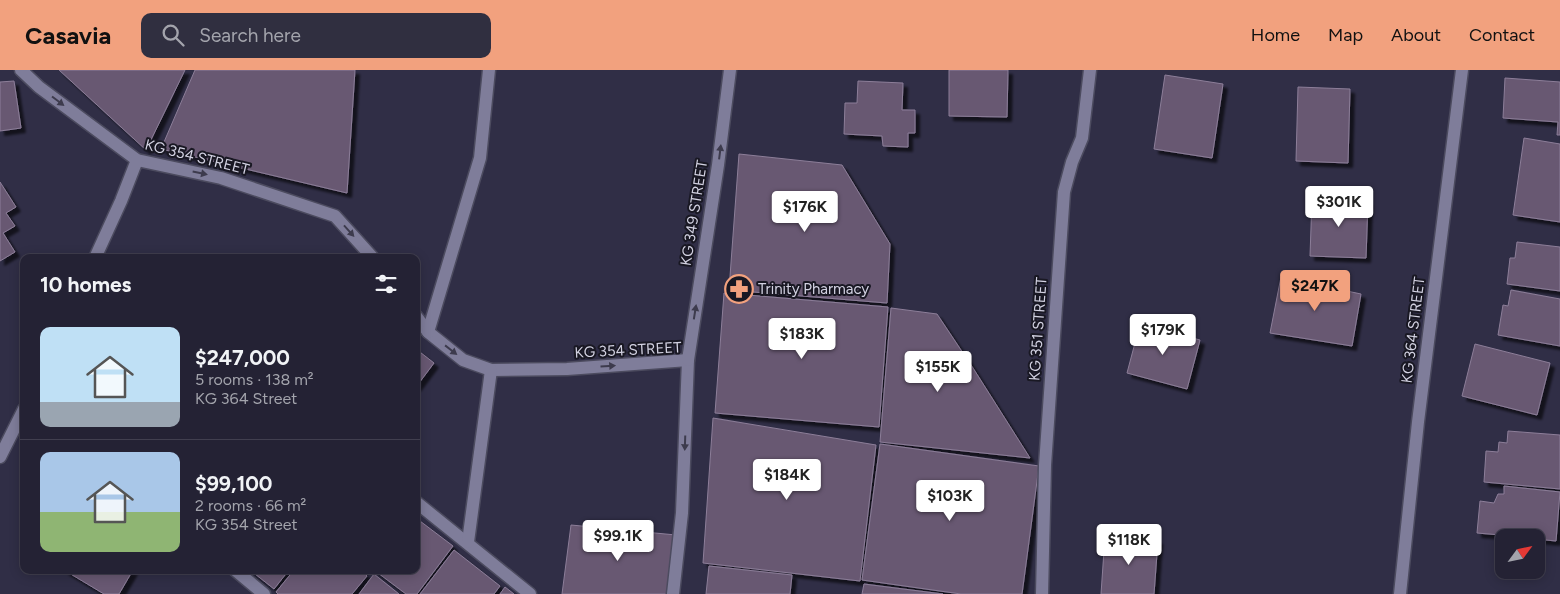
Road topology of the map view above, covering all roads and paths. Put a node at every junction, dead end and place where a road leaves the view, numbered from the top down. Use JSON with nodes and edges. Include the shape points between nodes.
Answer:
{"nodes":[{"id":1,"x":21,"y":70,"type":"edge"},
{"id":2,"x":489,"y":70,"type":"edge"},
{"id":3,"x":730,"y":70,"type":"edge"},
{"id":4,"x":1090,"y":70,"type":"edge"},
{"id":5,"x":1462,"y":70,"type":"edge"},
{"id":6,"x":137,"y":160,"type":"junction"},
{"id":7,"x":100,"y":254,"type":"edge"},
{"id":8,"x":368,"y":254,"type":"edge"},
{"id":9,"x":420,"y":321,"type":"edge"},
{"id":10,"x":428,"y":332,"type":"junction"},
{"id":11,"x":688,"y":360,"type":"junction"},
{"id":12,"x":492,"y":370,"type":"junction"},
{"id":13,"x":20,"y":427,"type":"edge"},
{"id":14,"x":0,"y":457,"type":"edge"},
{"id":15,"x":420,"y":505,"type":"edge"},
{"id":16,"x":468,"y":542,"type":"junction"},
{"id":17,"x":240,"y":574,"type":"edge"},
{"id":18,"x":264,"y":594,"type":"edge"},
{"id":19,"x":530,"y":594,"type":"edge"},
{"id":20,"x":673,"y":594,"type":"edge"},
{"id":21,"x":1042,"y":594,"type":"edge"},
{"id":22,"x":1400,"y":594,"type":"edge"}],
"edges":[{"from":1,"to":6,"type":"street","name":"KG 354 STREET","one_way":true},
{"from":2,"to":10,"type":"street","via":[[480,158]]},
{"from":11,"to":3,"type":"street","name":"KG 349 STREET","one_way":true},
{"from":4,"to":21,"type":"street","name":"KG 351 STREET","via":[[1082,138],[1064,192],[1045,465]]},
{"from":5,"to":22,"type":"street","name":"KG 364 STREET"},
{"from":6,"to":7,"type":"street"},
{"from":6,"to":8,"type":"street","name":"KG 354 STREET","one_way":true,"via":[[221,178],[335,216]]},
{"from":9,"to":10,"type":"street","name":"KG 354 STREET"},
{"from":10,"to":12,"type":"street","name":"KG 354 STREET","one_way":true,"via":[[463,360]]},
{"from":12,"to":11,"type":"street","name":"KG 354 STREET","one_way":true,"via":[[567,369]]},
{"from":11,"to":20,"type":"street","name":"KG 354 STREET","one_way":true,"via":[[682,513]]},
{"from":12,"to":16,"type":"street"},
{"from":13,"to":14,"type":"street"},
{"from":15,"to":16,"type":"street"},
{"from":16,"to":19,"type":"street"},
{"from":17,"to":18,"type":"street"}]}
